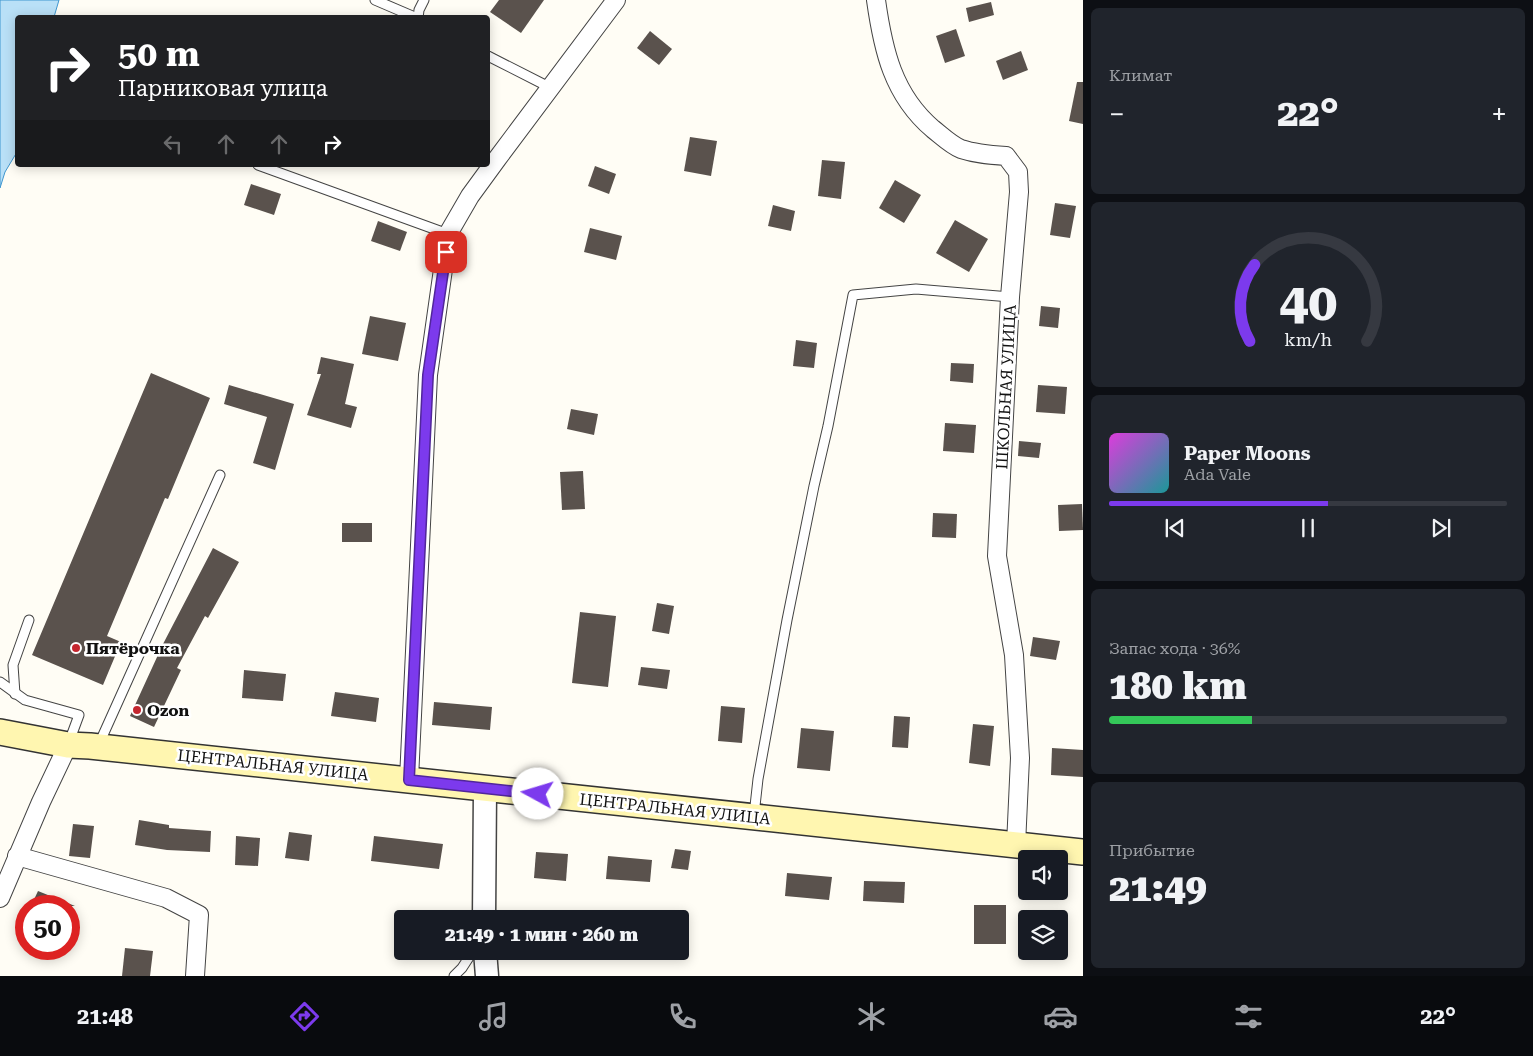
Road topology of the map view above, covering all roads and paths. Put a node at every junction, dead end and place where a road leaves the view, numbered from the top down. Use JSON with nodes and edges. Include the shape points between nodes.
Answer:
{"nodes":[{"id":1,"x":376,"y":0,"type":"edge"},
{"id":2,"x":424,"y":0,"type":"edge"},
{"id":3,"x":616,"y":0,"type":"edge"},
{"id":4,"x":876,"y":0,"type":"edge"},
{"id":5,"x":411,"y":15,"type":"edge"},
{"id":6,"x":418,"y":15,"type":"edge"},
{"id":7,"x":490,"y":57,"type":"edge"},
{"id":8,"x":551,"y":88,"type":"junction"},
{"id":9,"x":264,"y":167,"type":"edge"},
{"id":10,"x":448,"y":234,"type":"junction"},
{"id":11,"x":1010,"y":297,"type":"junction"},
{"id":12,"x":220,"y":475,"type":"dead end"},
{"id":13,"x":29,"y":620,"type":"dead end"},
{"id":14,"x":0,"y":682,"type":"edge"},
{"id":15,"x":15,"y":694,"type":"junction"},
{"id":16,"x":0,"y":732,"type":"edge"},
{"id":17,"x":68,"y":745,"type":"junction"},
{"id":18,"x":98,"y":746,"type":"junction"},
{"id":19,"x":409,"y":780,"type":"junction"},
{"id":20,"x":486,"y":789,"type":"junction"},
{"id":21,"x":754,"y":817,"type":"junction"},
{"id":22,"x":1016,"y":845,"type":"junction"},
{"id":23,"x":1083,"y":852,"type":"edge"},
{"id":24,"x":17,"y":856,"type":"junction"},
{"id":25,"x":0,"y":898,"type":"edge"},
{"id":26,"x":484,"y":910,"type":"edge"},
{"id":27,"x":467,"y":960,"type":"edge"},
{"id":28,"x":485,"y":960,"type":"edge"},
{"id":29,"x":196,"y":976,"type":"edge"},
{"id":30,"x":454,"y":976,"type":"edge"},
{"id":31,"x":486,"y":976,"type":"edge"}],
"edges":[{"from":1,"to":5,"type":"lane"},
{"from":2,"to":6,"type":"lane"},
{"from":3,"to":8,"type":"street"},
{"from":4,"to":11,"type":"street","name":"ШКОЛЬНАЯ УЛИЦА","via":[[892,71],[910,104],[943,138],[960,148],[981,154],[1006,156],[1018,172]]},
{"from":7,"to":8,"type":"lane"},
{"from":8,"to":10,"type":"street","via":[[470,196]]},
{"from":9,"to":10,"type":"lane"},
{"from":10,"to":19,"type":"street","via":[[428,375]]},
{"from":11,"to":21,"type":"lane","via":[[916,289],[853,295],[787,620]]},
{"from":11,"to":22,"type":"street","name":"ШКОЛЬНАЯ УЛИЦА","via":[[997,556],[1014,655],[1020,758]]},
{"from":12,"to":18,"type":"lane"},
{"from":13,"to":15,"type":"lane","via":[[13,665]]},
{"from":14,"to":15,"type":"lane"},
{"from":15,"to":17,"type":"lane","via":[[79,716]]},
{"from":16,"to":17,"type":"main road","name":"ЦЕНТРАЛЬНАЯ УЛИЦА"},
{"from":17,"to":18,"type":"main road","name":"ЦЕНТРАЛЬНАЯ УЛИЦА"},
{"from":17,"to":24,"type":"street"},
{"from":18,"to":19,"type":"main road","name":"ЦЕНТРАЛЬНАЯ УЛИЦА"},
{"from":19,"to":20,"type":"main road","name":"ЦЕНТРАЛЬНАЯ УЛИЦА"},
{"from":20,"to":21,"type":"main road","name":"ЦЕНТРАЛЬНАЯ УЛИЦА"},
{"from":20,"to":26,"type":"street"},
{"from":21,"to":22,"type":"main road","name":"ЦЕНТРАЛЬНАЯ УЛИЦА"},
{"from":22,"to":23,"type":"main road","name":"ЦЕНТРАЛЬНАЯ УЛИЦА"},
{"from":24,"to":25,"type":"street"},
{"from":24,"to":29,"type":"street","via":[[166,898],[199,915]]},
{"from":27,"to":30,"type":"lane"},
{"from":28,"to":31,"type":"street"}]}
